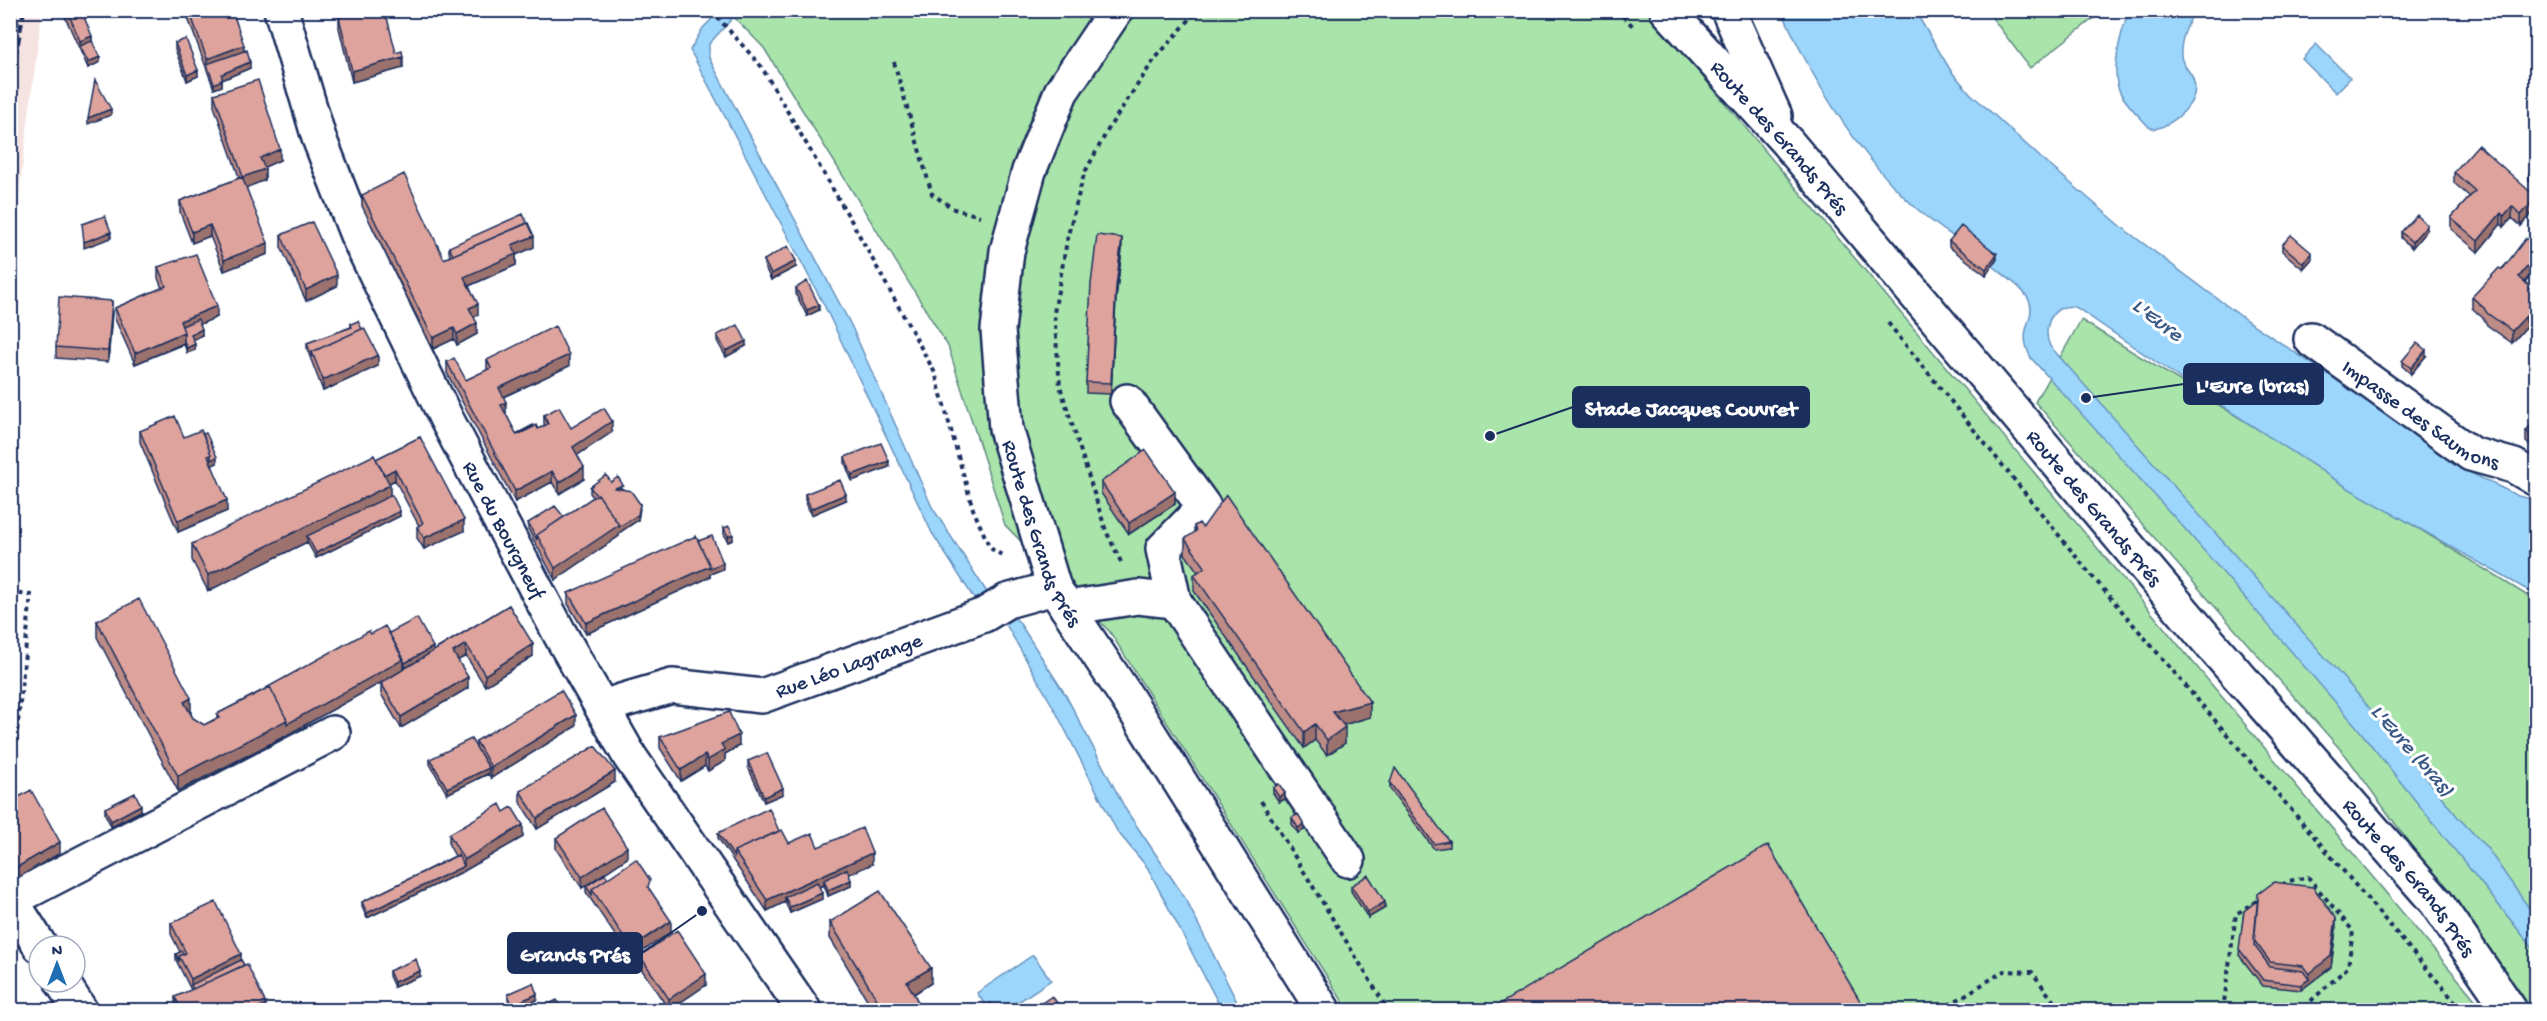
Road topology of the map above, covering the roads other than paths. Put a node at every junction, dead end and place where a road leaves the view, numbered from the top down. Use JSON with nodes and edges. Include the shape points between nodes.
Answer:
{"nodes":[{"id":1,"x":281,"y":10,"type":"edge"},
{"id":2,"x":1116,"y":10,"type":"edge"},
{"id":3,"x":1667,"y":10,"type":"edge"},
{"id":4,"x":1728,"y":10,"type":"edge"},
{"id":5,"x":1787,"y":142,"type":"junction"},
{"id":6,"x":2311,"y":339,"type":"dead end"},
{"id":7,"x":1127,"y":400,"type":"dead end"},
{"id":8,"x":2536,"y":479,"type":"edge"},
{"id":9,"x":1061,"y":598,"type":"junction"},
{"id":10,"x":1174,"y":602,"type":"junction"},
{"id":11,"x":603,"y":708,"type":"junction"},
{"id":12,"x":333,"y":733,"type":"dead end"},
{"id":13,"x":1348,"y":860,"type":"dead end"},
{"id":14,"x":11,"y":900,"type":"edge"},
{"id":15,"x":32,"y":934,"type":"edge"},
{"id":16,"x":69,"y":994,"type":"edge"},
{"id":17,"x":80,"y":1011,"type":"edge"},
{"id":18,"x":804,"y":1011,"type":"edge"},
{"id":19,"x":1323,"y":1011,"type":"edge"},
{"id":20,"x":2510,"y":1011,"type":"edge"}],
"edges":[{"from":1,"to":11,"type":"street","name":"Rue du Bourgneuf","via":[[319,138],[357,235],[447,420]]},
{"from":2,"to":9,"type":"street","name":"Route des Grands Prés","via":[[1061,92],[1029,171],[1007,251],[998,330],[1006,429]]},
{"from":3,"to":5,"type":"street","name":"Route des Grands Prés"},
{"from":4,"to":5,"type":"street"},
{"from":5,"to":20,"type":"street","name":"Route des Grands Prés","via":[[2202,634],[2436,902]]},
{"from":6,"to":8,"type":"street","name":"Impasse des Saumons","via":[[2471,454],[2514,466]]},
{"from":7,"to":10,"type":"street","via":[[1204,507],[1163,549]]},
{"from":9,"to":10,"type":"street","name":"Rue Léo Lagrange","via":[[1138,597]]},
{"from":9,"to":11,"type":"street","name":"Rue Léo Lagrange","via":[[996,608],[762,696],[672,686]]},
{"from":9,"to":19,"type":"street","name":"Route des Grands Prés"},
{"from":10,"to":13,"type":"street"},
{"from":11,"to":18,"type":"street","name":"Rue du Bourgneuf","via":[[630,757]]},
{"from":12,"to":14,"type":"street"},
{"from":14,"to":15,"type":"street"},
{"from":16,"to":17,"type":"street"}]}
